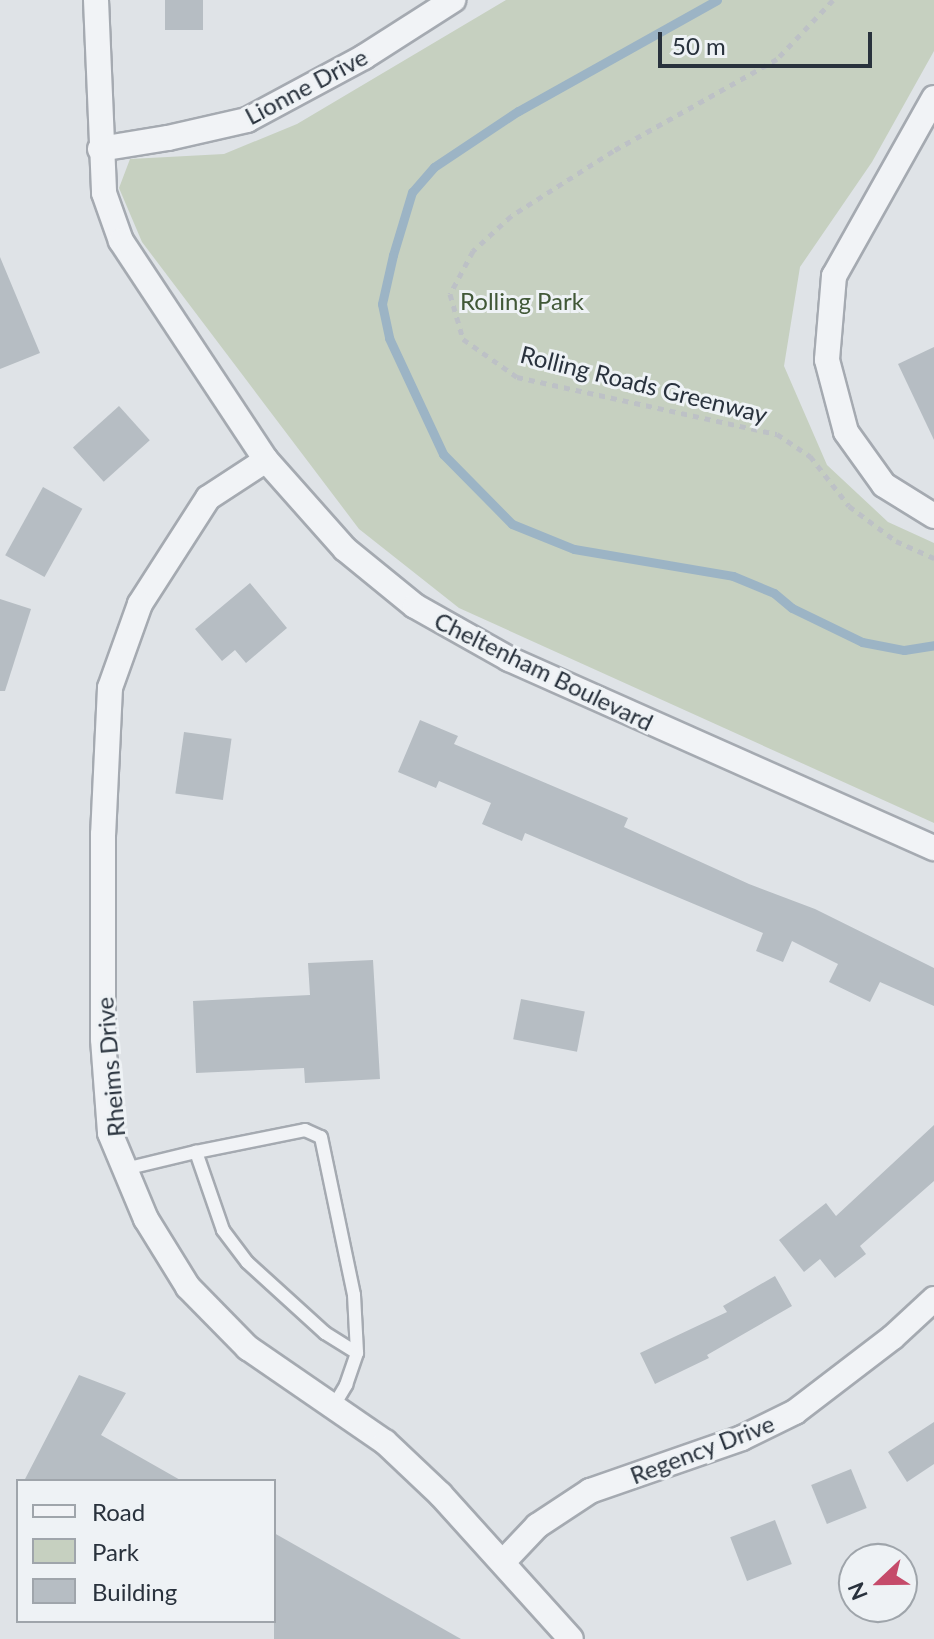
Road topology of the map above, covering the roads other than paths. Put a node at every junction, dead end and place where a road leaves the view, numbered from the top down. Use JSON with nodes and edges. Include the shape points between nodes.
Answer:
{"nodes":[{"id":1,"x":96,"y":0,"type":"edge"},
{"id":2,"x":453,"y":0,"type":"edge"},
{"id":3,"x":934,"y":98,"type":"edge"},
{"id":4,"x":100,"y":149,"type":"junction"},
{"id":5,"x":266,"y":460,"type":"junction"},
{"id":6,"x":934,"y":516,"type":"edge"},
{"id":7,"x":934,"y":848,"type":"edge"},
{"id":8,"x":196,"y":1152,"type":"junction"},
{"id":9,"x":125,"y":1169,"type":"junction"},
{"id":10,"x":934,"y":1299,"type":"edge"},
{"id":11,"x":357,"y":1353,"type":"junction"},
{"id":12,"x":333,"y":1407,"type":"junction"},
{"id":13,"x":503,"y":1562,"type":"junction"},
{"id":14,"x":571,"y":1639,"type":"edge"}],
"edges":[{"from":1,"to":4,"type":"street","name":"Cheltenham Boulevard"},
{"from":2,"to":4,"type":"street","name":"Lionne Drive","via":[[364,57],[247,120]]},
{"from":3,"to":6,"type":"street","via":[[834,276],[827,360],[846,432],[884,485]]},
{"from":4,"to":5,"type":"street","name":"Cheltenham Boulevard","via":[[104,193],[121,241]]},
{"from":5,"to":7,"type":"street","name":"Cheltenham Boulevard","via":[[345,549],[415,606],[509,659]]},
{"from":5,"to":9,"type":"street","name":"Rheims Drive","via":[[208,498],[140,604],[110,688],[103,834],[103,1039],[110,1133]]},
{"from":8,"to":9,"type":"lane"},
{"from":8,"to":11,"type":"lane","via":[[223,1230],[247,1262],[325,1333]]},
{"from":8,"to":11,"type":"lane","via":[[305,1130],[321,1137],[354,1295]]},
{"from":9,"to":12,"type":"street","name":"Rheims Drive","via":[[146,1219],[188,1287],[248,1348]]},
{"from":10,"to":13,"type":"street","name":"Regency Drive","via":[[795,1412],[742,1438],[590,1491],[537,1526]]},
{"from":11,"to":12,"type":"lane"},
{"from":12,"to":13,"type":"street","name":"Rheims Drive","via":[[385,1442]]},
{"from":13,"to":14,"type":"street","name":"Rheims Drive"}]}
